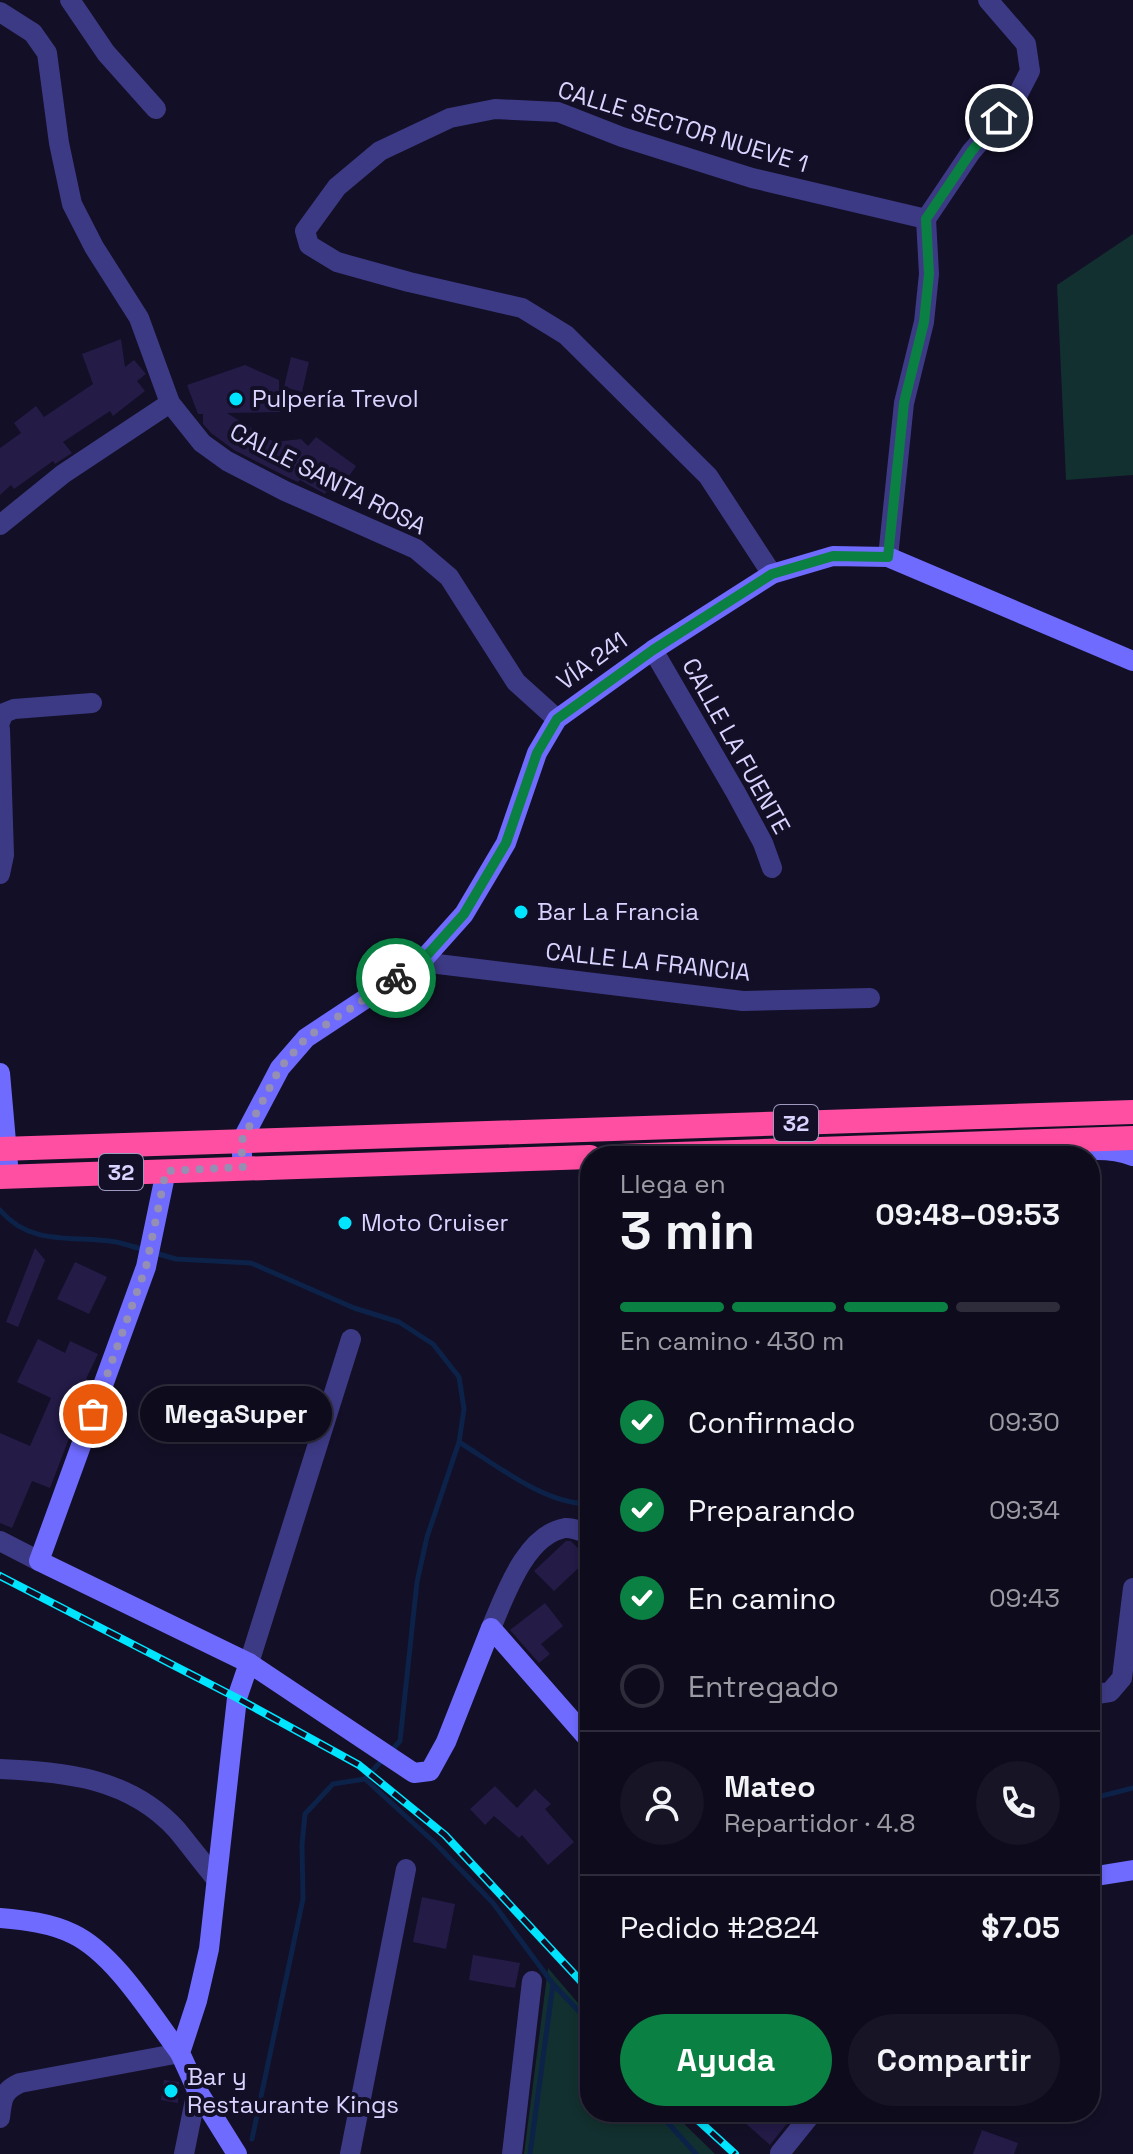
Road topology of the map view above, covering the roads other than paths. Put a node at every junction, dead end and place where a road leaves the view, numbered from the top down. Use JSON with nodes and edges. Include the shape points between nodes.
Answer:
{"nodes":[{"id":1,"x":70,"y":0,"type":"edge"},
{"id":2,"x":988,"y":0,"type":"edge"},
{"id":3,"x":0,"y":12,"type":"edge"},
{"id":4,"x":156,"y":109,"type":"dead end"},
{"id":5,"x":926,"y":219,"type":"junction"},
{"id":6,"x":170,"y":403,"type":"junction"},
{"id":7,"x":0,"y":525,"type":"edge"},
{"id":8,"x":888,"y":557,"type":"junction"},
{"id":9,"x":772,"y":574,"type":"junction"},
{"id":10,"x":653,"y":650,"type":"junction"},
{"id":11,"x":1133,"y":661,"type":"edge"},
{"id":12,"x":92,"y":703,"type":"dead end"},
{"id":13,"x":557,"y":719,"type":"junction"},
{"id":14,"x":0,"y":722,"type":"edge"},
{"id":15,"x":0,"y":729,"type":"edge"},
{"id":16,"x":772,"y":868,"type":"dead end"},
{"id":17,"x":0,"y":874,"type":"edge"},
{"id":18,"x":421,"y":962,"type":"junction"},
{"id":19,"x":870,"y":998,"type":"dead end"},
{"id":20,"x":0,"y":1073,"type":"edge"},
{"id":21,"x":1133,"y":1112,"type":"edge"},
{"id":22,"x":1133,"y":1138,"type":"edge"},
{"id":23,"x":241,"y":1142,"type":"junction"},
{"id":24,"x":924,"y":1146,"type":"edge"},
{"id":25,"x":4,"y":1149,"type":"edge"},
{"id":26,"x":1100,"y":1149,"type":"edge"},
{"id":27,"x":1133,"y":1156,"type":"edge"},
{"id":28,"x":580,"y":1157,"type":"edge"},
{"id":29,"x":243,"y":1167,"type":"junction"},
{"id":30,"x":166,"y":1171,"type":"junction"},
{"id":31,"x":5,"y":1176,"type":"edge"},
{"id":32,"x":351,"y":1339,"type":"dead end"},
{"id":33,"x":580,"y":1531,"type":"edge"},
{"id":34,"x":0,"y":1541,"type":"edge"},
{"id":35,"x":39,"y":1561,"type":"junction"},
{"id":36,"x":1133,"y":1588,"type":"edge"},
{"id":37,"x":491,"y":1628,"type":"junction"},
{"id":38,"x":249,"y":1663,"type":"junction"},
{"id":39,"x":1100,"y":1694,"type":"edge"},
{"id":40,"x":580,"y":1730,"type":"edge"},
{"id":41,"x":0,"y":1769,"type":"edge"},
{"id":42,"x":406,"y":1869,"type":"dead end"},
{"id":43,"x":1133,"y":1870,"type":"edge"},
{"id":44,"x":1100,"y":1875,"type":"edge"},
{"id":45,"x":216,"y":1879,"type":"junction"},
{"id":46,"x":0,"y":1918,"type":"edge"},
{"id":47,"x":532,"y":1981,"type":"dead end"},
{"id":48,"x":180,"y":2053,"type":"junction"},
{"id":49,"x":197,"y":2090,"type":"junction"},
{"id":50,"x":0,"y":2118,"type":"edge"},
{"id":51,"x":805,"y":2122,"type":"edge"},
{"id":52,"x":780,"y":2153,"type":"edge"},
{"id":53,"x":184,"y":2154,"type":"edge"},
{"id":54,"x":237,"y":2154,"type":"edge"},
{"id":55,"x":350,"y":2154,"type":"edge"},
{"id":56,"x":512,"y":2154,"type":"edge"}],
"edges":[{"from":1,"to":4,"type":"street","via":[[106,53]]},
{"from":2,"to":5,"type":"street","via":[[1026,44],[1030,71],[1014,102],[971,152]]},
{"from":3,"to":6,"type":"street","name":"CALLE SANTA ROSA","via":[[33,33],[47,53],[72,204],[139,318]]},
{"from":5,"to":8,"type":"street","via":[[929,274],[924,322],[904,403]]},
{"from":5,"to":9,"type":"street","name":"CALLE SECTOR NUEVE 1","via":[[752,178],[558,112],[495,109],[450,118],[380,151],[337,187],[305,231],[309,245],[337,262],[522,308],[566,335],[708,476]]},
{"from":6,"to":7,"type":"street","via":[[63,474]]},
{"from":6,"to":13,"type":"street","name":"CALLE SANTA ROSA","via":[[202,443],[227,461],[416,549],[449,577],[516,682]]},
{"from":8,"to":9,"type":"street","name":"VÍA 241","via":[[833,556]]},
{"from":8,"to":11,"type":"street","name":"VÍA 241"},
{"from":9,"to":10,"type":"street","name":"VÍA 241"},
{"from":10,"to":13,"type":"street","name":"VÍA 241"},
{"from":10,"to":16,"type":"street","name":"CALLE LA FUENTE","via":[[736,793]]},
{"from":12,"to":14,"type":"street","via":[[14,709]]},
{"from":13,"to":18,"type":"street","name":"VÍA 241","via":[[537,753],[506,843],[464,914]]},
{"from":15,"to":17,"type":"street"},
{"from":18,"to":19,"type":"street","name":"CALLE LA FRANCIA","via":[[743,1001]]},
{"from":18,"to":23,"type":"street","name":"VÍA 241","via":[[306,1038],[280,1068]]},
{"from":20,"to":25,"type":"street"},
{"from":21,"to":23,"type":"highway","number":"32"},
{"from":22,"to":24,"type":"highway","number":"32"},
{"from":23,"to":25,"type":"highway","number":"32"},
{"from":23,"to":29,"type":"street"},
{"from":25,"to":31,"type":"street"},
{"from":26,"to":27,"type":"street"},
{"from":28,"to":29,"type":"highway","number":"32"},
{"from":29,"to":30,"type":"highway","number":"32"},
{"from":30,"to":31,"type":"highway","number":"32"},
{"from":30,"to":35,"type":"street","via":[[146,1267]]},
{"from":32,"to":38,"type":"street"},
{"from":33,"to":37,"type":"street","via":[[568,1528],[547,1534],[535,1546],[513,1577]]},
{"from":34,"to":35,"type":"street"},
{"from":35,"to":38,"type":"street"},
{"from":36,"to":39,"type":"street","via":[[1122,1678],[1110,1692]]},
{"from":37,"to":38,"type":"street","via":[[430,1771],[414,1773]]},
{"from":37,"to":40,"type":"street"},
{"from":38,"to":45,"type":"street","via":[[237,1698]]},
{"from":41,"to":45,"type":"street","via":[[90,1777],[123,1790],[175,1829]]},
{"from":42,"to":55,"type":"street"},
{"from":43,"to":44,"type":"street"},
{"from":45,"to":48,"type":"street","via":[[209,1949]]},
{"from":46,"to":48,"type":"street","via":[[34,1921],[74,1934],[115,1967]]},
{"from":47,"to":56,"type":"street"},
{"from":48,"to":49,"type":"street"},
{"from":48,"to":50,"type":"street","via":[[20,2083],[2,2097]]},
{"from":49,"to":53,"type":"street"},
{"from":49,"to":54,"type":"street"},
{"from":51,"to":52,"type":"street"}]}
